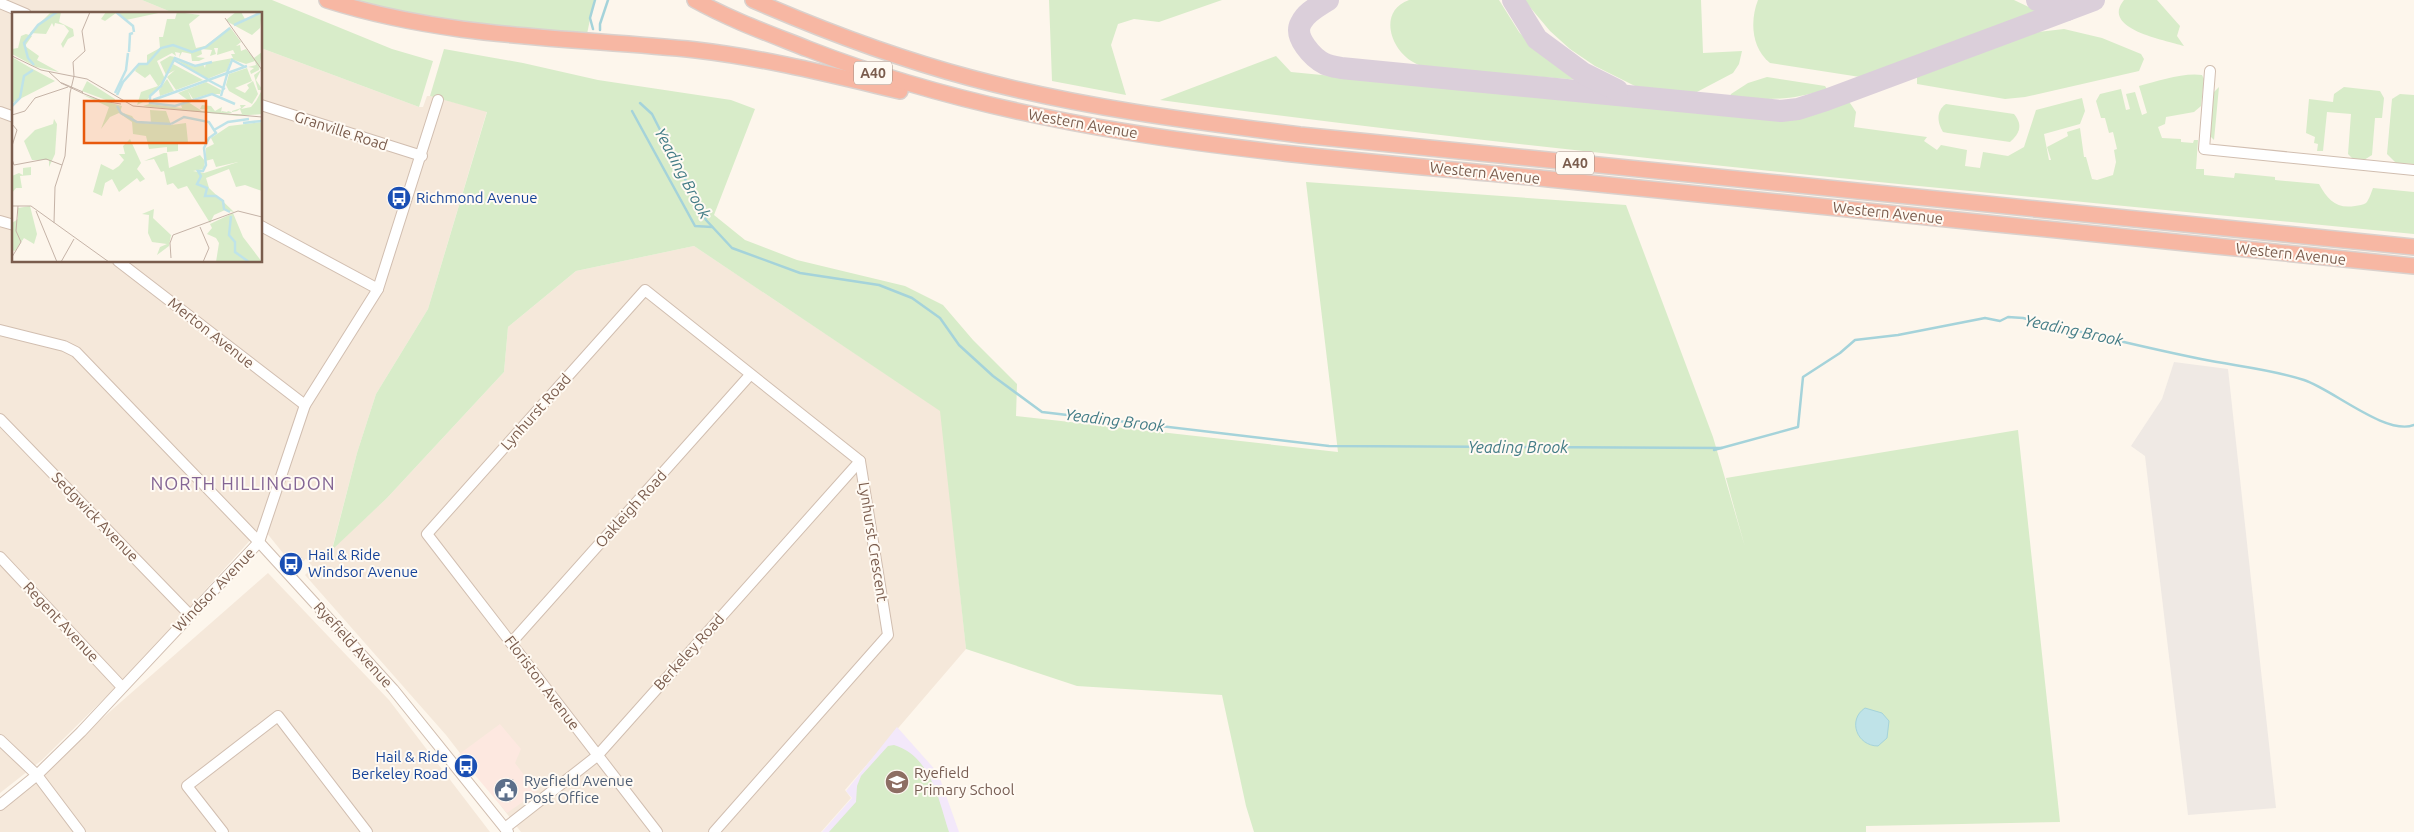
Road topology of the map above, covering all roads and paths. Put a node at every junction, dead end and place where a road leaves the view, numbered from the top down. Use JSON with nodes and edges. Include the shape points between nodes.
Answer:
{"nodes":[{"id":1,"x":327,"y":0,"type":"edge"},
{"id":2,"x":695,"y":0,"type":"edge"},
{"id":3,"x":753,"y":0,"type":"edge"},
{"id":4,"x":0,"y":3,"type":"edge"},
{"id":5,"x":21,"y":12,"type":"edge"},
{"id":6,"x":2210,"y":71,"type":"dead end"},
{"id":7,"x":438,"y":100,"type":"dead end"},
{"id":8,"x":262,"y":105,"type":"edge"},
{"id":9,"x":0,"y":112,"type":"edge"},
{"id":10,"x":12,"y":116,"type":"edge"},
{"id":11,"x":1058,"y":121,"type":"junction"},
{"id":12,"x":422,"y":156,"type":"junction"},
{"id":13,"x":2414,"y":170,"type":"edge"},
{"id":14,"x":262,"y":227,"type":"edge"},
{"id":15,"x":2414,"y":248,"type":"edge"},
{"id":16,"x":119,"y":262,"type":"edge"},
{"id":17,"x":2414,"y":266,"type":"edge"},
{"id":18,"x":378,"y":289,"type":"junction"},
{"id":19,"x":646,"y":290,"type":"joint"},
{"id":20,"x":0,"y":330,"type":"edge"},
{"id":21,"x":750,"y":375,"type":"junction"},
{"id":22,"x":305,"y":405,"type":"junction"},
{"id":23,"x":0,"y":419,"type":"edge"},
{"id":24,"x":860,"y":461,"type":"junction"},
{"id":25,"x":427,"y":534,"type":"joint"},
{"id":26,"x":260,"y":542,"type":"junction"},
{"id":27,"x":0,"y":558,"type":"edge"},
{"id":28,"x":190,"y":615,"type":"junction"},
{"id":29,"x":511,"y":643,"type":"junction"},
{"id":30,"x":122,"y":687,"type":"junction"},
{"id":31,"x":0,"y":740,"type":"edge"},
{"id":32,"x":597,"y":756,"type":"junction"},
{"id":33,"x":36,"y":775,"type":"junction"},
{"id":34,"x":0,"y":806,"type":"edge"},
{"id":35,"x":506,"y":830,"type":"edge"},
{"id":36,"x":80,"y":832,"type":"edge"},
{"id":37,"x":223,"y":832,"type":"edge"},
{"id":38,"x":367,"y":832,"type":"edge"},
{"id":39,"x":657,"y":832,"type":"edge"},
{"id":40,"x":714,"y":832,"type":"edge"}],
"edges":[{"from":1,"to":11,"type":"highway","via":[[391,18],[445,28],[746,57],[974,109]]},
{"from":2,"to":11,"type":"highway","name":"Western Avenue","number":"A40","via":[[717,12],[888,78],[967,101]]},
{"from":3,"to":15,"type":"highway","name":"Western Avenue","number":"A40","via":[[850,40],[941,70],[1052,97],[1172,119],[1300,135]]},
{"from":4,"to":5,"type":"street"},
{"from":6,"to":13,"type":"street","via":[[2204,149]]},
{"from":7,"to":12,"type":"street","name":"Windsor Avenue"},
{"from":8,"to":12,"type":"street","name":"Granville Road"},
{"from":9,"to":10,"type":"street"},
{"from":11,"to":17,"type":"highway","name":"Western Avenue","number":"A40","via":[[1165,139],[1298,154]]},
{"from":12,"to":18,"type":"street","name":"Windsor Avenue"},
{"from":14,"to":18,"type":"street"},
{"from":16,"to":22,"type":"street","name":"Merton Avenue"},
{"from":18,"to":22,"type":"street","name":"Windsor Avenue"},
{"from":19,"to":21,"type":"street","name":"Lynhurst Crescent"},
{"from":19,"to":25,"type":"street","name":"Lynhurst Road"},
{"from":20,"to":26,"type":"street","name":"Ryefield Avenue","via":[[76,352]]},
{"from":21,"to":24,"type":"street","name":"Lynhurst Crescent"},
{"from":21,"to":29,"type":"street","name":"Oakleigh Road"},
{"from":22,"to":26,"type":"street","name":"Windsor Avenue"},
{"from":23,"to":28,"type":"street","name":"Sedgwick Avenue"},
{"from":24,"to":32,"type":"street","name":"Berkeley Road"},
{"from":24,"to":40,"type":"street","name":"Lynhurst Crescent","via":[[888,635]]},
{"from":25,"to":29,"type":"street","name":"Floriston Avenue"},
{"from":26,"to":28,"type":"street","name":"Windsor Avenue"},
{"from":26,"to":35,"type":"street","name":"Ryefield Avenue","via":[[393,688]]},
{"from":27,"to":30,"type":"street","name":"Regent Avenue"},
{"from":28,"to":30,"type":"street","name":"Windsor Avenue"},
{"from":29,"to":32,"type":"street","name":"Floriston Avenue"},
{"from":30,"to":33,"type":"street","name":"Windsor Avenue"},
{"from":31,"to":33,"type":"street"},
{"from":32,"to":35,"type":"street","name":"Berkeley Road"},
{"from":32,"to":39,"type":"street","name":"Floriston Avenue"},
{"from":33,"to":34,"type":"street","name":"Windsor Avenue"},
{"from":33,"to":36,"type":"street"},
{"from":37,"to":38,"type":"street","via":[[187,786],[278,716]]}]}
